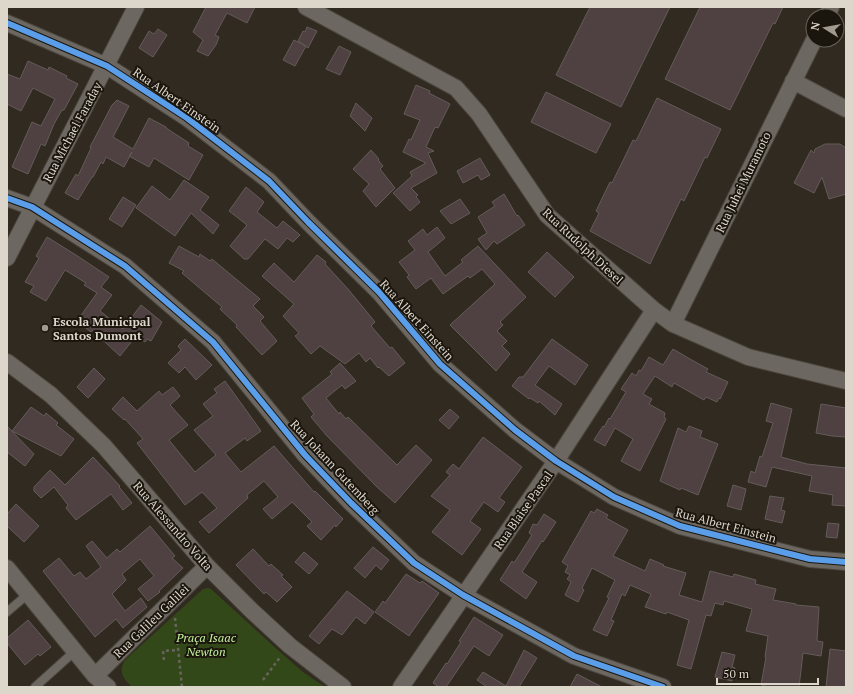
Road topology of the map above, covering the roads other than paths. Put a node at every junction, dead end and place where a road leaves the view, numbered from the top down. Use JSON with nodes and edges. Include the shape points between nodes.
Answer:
{"nodes":[{"id":1,"x":136,"y":7,"type":"edge"},
{"id":2,"x":306,"y":7,"type":"edge"},
{"id":3,"x":7,"y":23,"type":"edge"},
{"id":4,"x":810,"y":48,"type":"edge"},
{"id":5,"x":107,"y":66,"type":"junction"},
{"id":6,"x":793,"y":81,"type":"junction"},
{"id":7,"x":846,"y":109,"type":"edge"},
{"id":8,"x":7,"y":198,"type":"edge"},
{"id":9,"x":32,"y":207,"type":"junction"},
{"id":10,"x":7,"y":258,"type":"edge"},
{"id":11,"x":654,"y":310,"type":"junction"},
{"id":12,"x":673,"y":324,"type":"junction"},
{"id":13,"x":7,"y":362,"type":"edge"},
{"id":14,"x":846,"y":381,"type":"edge"},
{"id":15,"x":556,"y":461,"type":"junction"},
{"id":16,"x":846,"y":562,"type":"edge"},
{"id":17,"x":207,"y":566,"type":"junction"},
{"id":18,"x":7,"y":568,"type":"edge"},
{"id":19,"x":28,"y":594,"type":"junction"},
{"id":20,"x":463,"y":595,"type":"junction"},
{"id":21,"x":7,"y":612,"type":"edge"},
{"id":22,"x":75,"y":651,"type":"junction"},
{"id":23,"x":96,"y":676,"type":"junction"},
{"id":24,"x":35,"y":687,"type":"edge"},
{"id":25,"x":108,"y":687,"type":"edge"},
{"id":26,"x":343,"y":687,"type":"edge"},
{"id":27,"x":401,"y":687,"type":"edge"},
{"id":28,"x":663,"y":687,"type":"edge"}],
"edges":[{"from":1,"to":5,"type":"street","name":"Rua Michael Faraday"},
{"from":2,"to":11,"type":"street","name":"Rua Rudolph Diesel","via":[[456,88],[479,114],[547,215]]},
{"from":3,"to":5,"type":"street","name":"Rua Albert Einstein"},
{"from":4,"to":6,"type":"street","name":"Rua Juhei Muramoto"},
{"from":5,"to":9,"type":"street","name":"Rua Michael Faraday"},
{"from":5,"to":15,"type":"street","name":"Rua Albert Einstein","via":[[188,118],[269,181],[378,292],[440,364],[514,430]]},
{"from":6,"to":7,"type":"street"},
{"from":6,"to":12,"type":"street","name":"Rua Juhei Muramoto"},
{"from":8,"to":9,"type":"street","name":"Rua Johann Gutemberg"},
{"from":9,"to":10,"type":"street","name":"Rua Michael Faraday"},
{"from":9,"to":20,"type":"street","name":"Rua Johann Gutemberg","via":[[125,266],[213,342],[305,455],[351,503],[414,563]]},
{"from":11,"to":12,"type":"street","name":"Rua Rudolph Diesel"},
{"from":11,"to":15,"type":"street","name":"Rua Blaise Pascal"},
{"from":12,"to":14,"type":"street","name":"Rua Rudolph Diesel","via":[[748,357]]},
{"from":13,"to":17,"type":"street","name":"Rua Alessandro Volta","via":[[51,395],[104,446]]},
{"from":15,"to":16,"type":"street","name":"Rua Albert Einstein","via":[[614,497],[680,526],[810,559]]},
{"from":15,"to":20,"type":"street","name":"Rua Blaise Pascal"},
{"from":17,"to":23,"type":"street","name":"Rua Galileu Galilei"},
{"from":17,"to":26,"type":"street","name":"Rua Alessandro Volta","via":[[290,646]]},
{"from":18,"to":19,"type":"street"},
{"from":19,"to":21,"type":"lane"},
{"from":19,"to":22,"type":"street"},
{"from":20,"to":27,"type":"street","name":"Rua Blaise Pascal"},
{"from":20,"to":28,"type":"street","name":"Rua Johann Gutemberg","via":[[574,656]]},
{"from":22,"to":23,"type":"street"},
{"from":22,"to":24,"type":"lane"},
{"from":23,"to":25,"type":"street"}]}
